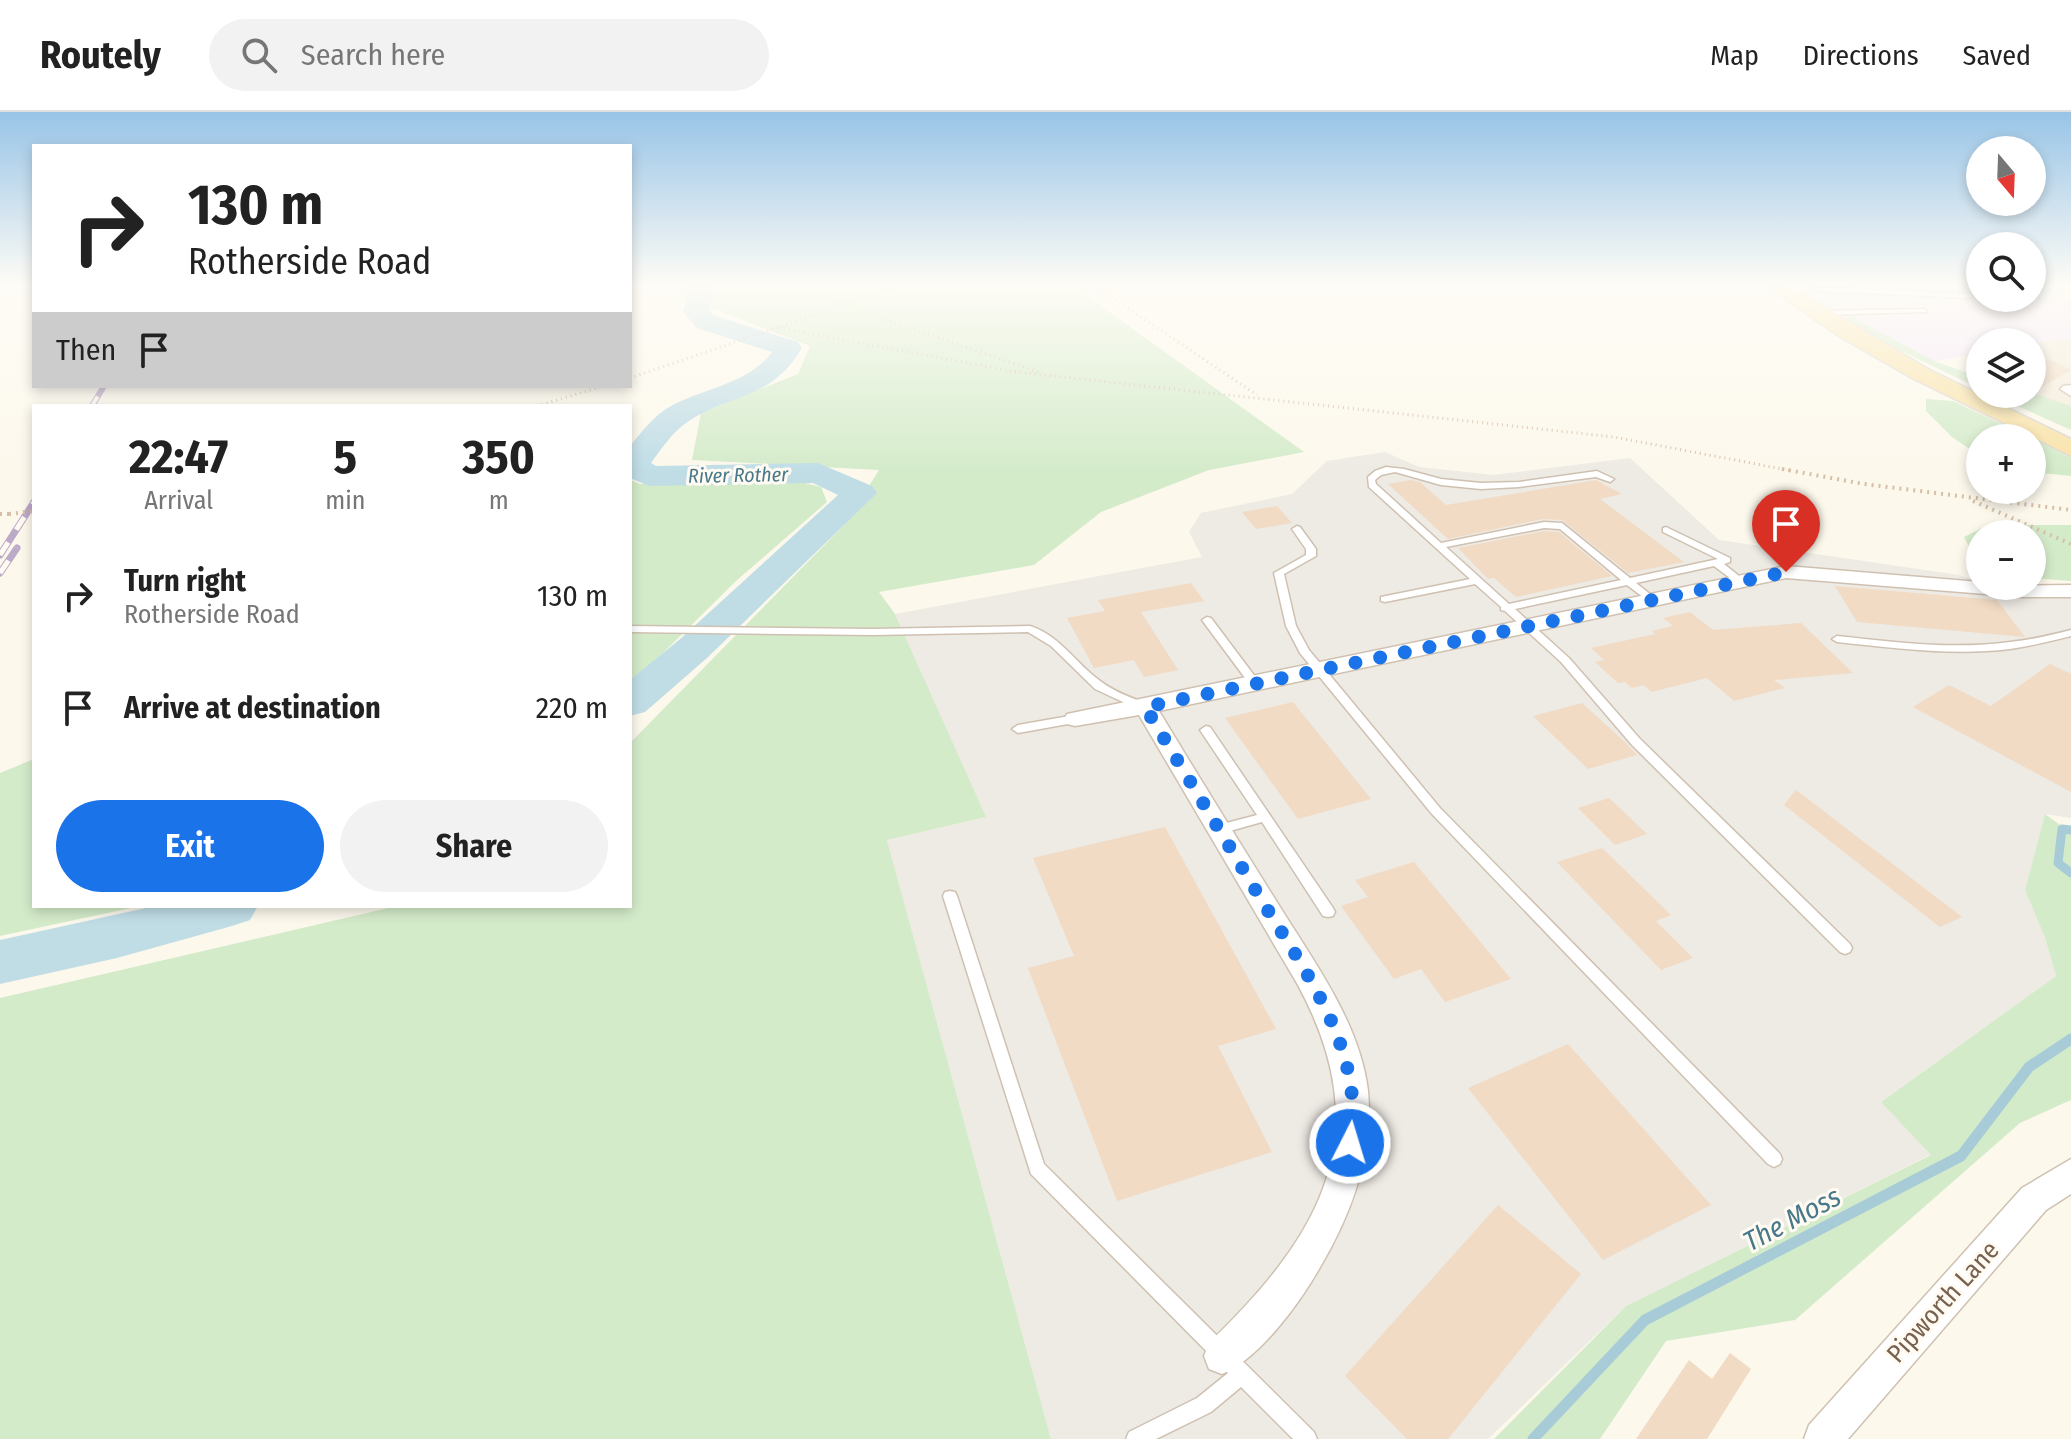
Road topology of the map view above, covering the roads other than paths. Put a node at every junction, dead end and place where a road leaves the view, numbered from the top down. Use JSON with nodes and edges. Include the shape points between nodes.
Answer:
{"nodes":[{"id":1,"x":1874,"y":348,"type":"edge"},
{"id":2,"x":1931,"y":378,"type":"junction"},
{"id":3,"x":2071,"y":437,"type":"edge"},
{"id":4,"x":2071,"y":448,"type":"edge"},
{"id":5,"x":1610,"y":479,"type":"dead end"},
{"id":6,"x":1297,"y":529,"type":"dead end"},
{"id":7,"x":1666,"y":530,"type":"dead end"},
{"id":8,"x":1438,"y":546,"type":"junction"},
{"id":9,"x":1718,"y":564,"type":"junction"},
{"id":10,"x":1475,"y":581,"type":"junction"},
{"id":11,"x":1630,"y":582,"type":"junction"},
{"id":12,"x":1741,"y":582,"type":"junction"},
{"id":13,"x":2071,"y":591,"type":"edge"},
{"id":14,"x":1385,"y":599,"type":"dead end"},
{"id":15,"x":1651,"y":600,"type":"junction"},
{"id":16,"x":1505,"y":608,"type":"junction"},
{"id":17,"x":1207,"y":620,"type":"dead end"},
{"id":18,"x":1528,"y":625,"type":"junction"},
{"id":19,"x":632,"y":629,"type":"edge"},
{"id":20,"x":2071,"y":633,"type":"edge"},
{"id":21,"x":1837,"y":639,"type":"dead end"},
{"id":22,"x":1318,"y":670,"type":"junction"},
{"id":23,"x":1255,"y":684,"type":"junction"},
{"id":24,"x":1145,"y":707,"type":"junction"},
{"id":25,"x":1075,"y":719,"type":"joint"},
{"id":26,"x":1018,"y":729,"type":"dead end"},
{"id":27,"x":1206,"y":730,"type":"dead end"},
{"id":28,"x":1265,"y":817,"type":"junction"},
{"id":29,"x":1219,"y":829,"type":"junction"},
{"id":30,"x":950,"y":896,"type":"dead end"},
{"id":31,"x":1328,"y":912,"type":"dead end"},
{"id":32,"x":1845,"y":948,"type":"dead end"},
{"id":33,"x":1774,"y":1159,"type":"dead end"},
{"id":34,"x":2071,"y":1175,"type":"edge"},
{"id":35,"x":1222,"y":1356,"type":"junction"},
{"id":36,"x":1241,"y":1375,"type":"junction"},
{"id":37,"x":1136,"y":1439,"type":"edge"},
{"id":38,"x":1307,"y":1439,"type":"edge"},
{"id":39,"x":1823,"y":1439,"type":"edge"}],
"edges":[{"from":1,"to":2,"type":"main road"},
{"from":2,"to":3,"type":"main road"},
{"from":2,"to":4,"type":"main road","via":[[1972,403]]},
{"from":5,"to":8,"type":"lane","via":[[1597,474],[1483,488],[1396,469],[1375,474],[1372,485]]},
{"from":6,"to":22,"type":"lane","via":[[1311,556],[1279,573],[1281,591],[1291,626]]},
{"from":7,"to":9,"type":"lane","via":[[1727,560]]},
{"from":8,"to":10,"type":"lane"},
{"from":8,"to":11,"type":"lane","via":[[1562,526]]},
{"from":9,"to":11,"type":"lane"},
{"from":9,"to":12,"type":"lane"},
{"from":10,"to":14,"type":"lane"},
{"from":10,"to":16,"type":"lane"},
{"from":11,"to":15,"type":"lane"},
{"from":11,"to":16,"type":"lane"},
{"from":12,"to":13,"type":"street","via":[[1786,572]]},
{"from":12,"to":15,"type":"street"},
{"from":15,"to":18,"type":"street"},
{"from":16,"to":18,"type":"lane"},
{"from":17,"to":23,"type":"lane"},
{"from":18,"to":22,"type":"street"},
{"from":18,"to":32,"type":"lane","via":[[1679,786]]},
{"from":19,"to":24,"type":"lane","via":[[1030,629],[1047,636],[1098,684]]},
{"from":20,"to":21,"type":"lane","via":[[2010,648],[1956,651]]},
{"from":22,"to":23,"type":"street"},
{"from":22,"to":33,"type":"lane","via":[[1436,811]]},
{"from":23,"to":24,"type":"street"},
{"from":24,"to":25,"type":"street"},
{"from":24,"to":29,"type":"street"},
{"from":25,"to":26,"type":"lane"},
{"from":27,"to":28,"type":"lane"},
{"from":28,"to":29,"type":"lane"},
{"from":28,"to":31,"type":"lane"},
{"from":29,"to":35,"type":"street","via":[[1326,1009],[1352,1086],[1354,1118],[1327,1222],[1265,1314]]},
{"from":30,"to":35,"type":"lane","via":[[1037,1169]]},
{"from":34,"to":39,"type":"street","name":"Pipworth Lane","via":[[2034,1199]]},
{"from":35,"to":36,"type":"lane"},
{"from":36,"to":37,"type":"lane","via":[[1204,1405]]},
{"from":36,"to":38,"type":"lane"}]}
